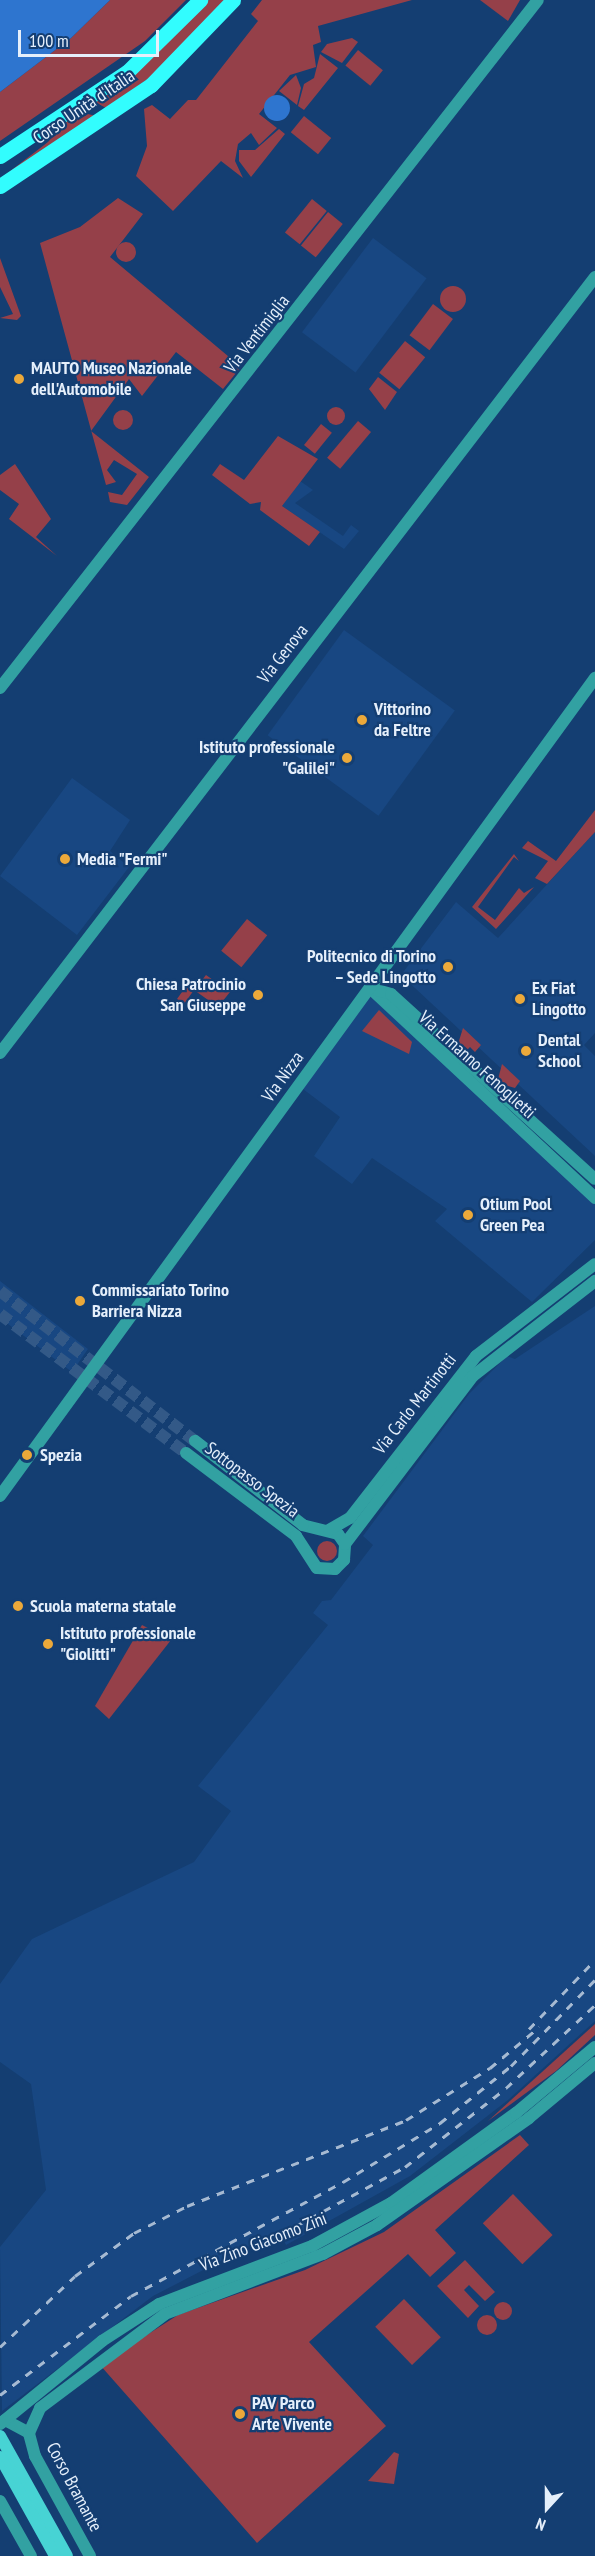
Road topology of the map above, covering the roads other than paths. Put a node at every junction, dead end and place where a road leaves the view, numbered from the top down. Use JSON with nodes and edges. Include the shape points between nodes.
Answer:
{"nodes":[{"id":1,"x":200,"y":0,"type":"edge"},
{"id":2,"x":233,"y":0,"type":"edge"},
{"id":3,"x":538,"y":0,"type":"edge"},
{"id":4,"x":74,"y":106,"type":"junction"},
{"id":5,"x":0,"y":156,"type":"edge"},
{"id":6,"x":0,"y":167,"type":"edge"},
{"id":7,"x":0,"y":186,"type":"edge"},
{"id":8,"x":595,"y":278,"type":"edge"},
{"id":9,"x":595,"y":678,"type":"edge"},
{"id":10,"x":0,"y":688,"type":"edge"},
{"id":11,"x":370,"y":988,"type":"junction"},
{"id":12,"x":0,"y":1053,"type":"edge"},
{"id":13,"x":595,"y":1179,"type":"edge"},
{"id":14,"x":595,"y":1198,"type":"edge"},
{"id":15,"x":595,"y":1264,"type":"edge"},
{"id":16,"x":595,"y":1281,"type":"edge"},
{"id":17,"x":195,"y":1441,"type":"tunnel mouth"},
{"id":18,"x":186,"y":1453,"type":"tunnel mouth"},
{"id":19,"x":0,"y":1496,"type":"edge"},
{"id":20,"x":300,"y":1530,"type":"junction"},
{"id":21,"x":329,"y":1530,"type":"junction"},
{"id":22,"x":345,"y":1544,"type":"junction"},
{"id":23,"x":595,"y":2047,"type":"edge"},
{"id":24,"x":595,"y":2063,"type":"edge"},
{"id":25,"x":2,"y":2422,"type":"edge"},
{"id":26,"x":29,"y":2433,"type":"junction"},
{"id":27,"x":0,"y":2436,"type":"edge"},
{"id":28,"x":0,"y":2457,"type":"edge"},
{"id":29,"x":0,"y":2501,"type":"edge"},
{"id":30,"x":54,"y":2548,"type":"edge"},
{"id":31,"x":31,"y":2556,"type":"edge"},
{"id":32,"x":67,"y":2556,"type":"edge"},
{"id":33,"x":90,"y":2556,"type":"edge"}],
"edges":[{"from":1,"to":4,"type":"main road","name":"Corso Unità d'Italia","via":[[136,64]]},
{"from":2,"to":7,"type":"main road","name":"Corso Unità d'Italia","via":[[151,85]]},
{"from":3,"to":10,"type":"street","name":"Via Ventimiglia"},
{"from":4,"to":5,"type":"main road","name":"Corso Unità d'Italia"},
{"from":4,"to":6,"type":"main road","via":[[42,139]]},
{"from":8,"to":12,"type":"street","name":"Via Genova"},
{"from":9,"to":11,"type":"street","name":"Via Nizza"},
{"from":11,"to":13,"type":"street","name":"Via Ermanno Fenoglietti","via":[[391,994]]},
{"from":11,"to":14,"type":"street","name":"Via Ermanno Fenoglietti"},
{"from":11,"to":19,"type":"street","name":"Via Nizza"},
{"from":15,"to":21,"type":"street","name":"Via Carlo Martinotti","via":[[476,1356],[350,1518]]},
{"from":16,"to":22,"type":"street","name":"Via Carlo Martinotti","via":[[473,1376]]},
{"from":17,"to":20,"type":"street","name":"Sottopasso Spezia"},
{"from":18,"to":20,"type":"street","name":"Sottopasso Spezia"},
{"from":20,"to":21,"type":"street"},
{"from":20,"to":22,"type":"street","name":"Via Carlo Martinotti","via":[[312,1564],[322,1570],[341,1565]]},
{"from":21,"to":22,"type":"street"},
{"from":23,"to":25,"type":"street","name":"Via Zino Giacomo Zini","via":[[516,2113],[391,2203],[312,2246],[159,2304]]},
{"from":24,"to":26,"type":"street","name":"Via Zino Giacomo Zini","via":[[529,2118],[376,2225],[323,2254],[165,2314],[40,2408]]},
{"from":25,"to":26,"type":"street"},
{"from":26,"to":33,"type":"street","name":"Corso Bramante","via":[[35,2456]]},
{"from":27,"to":30,"type":"main road"},
{"from":28,"to":30,"type":"main road"},
{"from":29,"to":31,"type":"street"},
{"from":30,"to":32,"type":"main road"}]}
